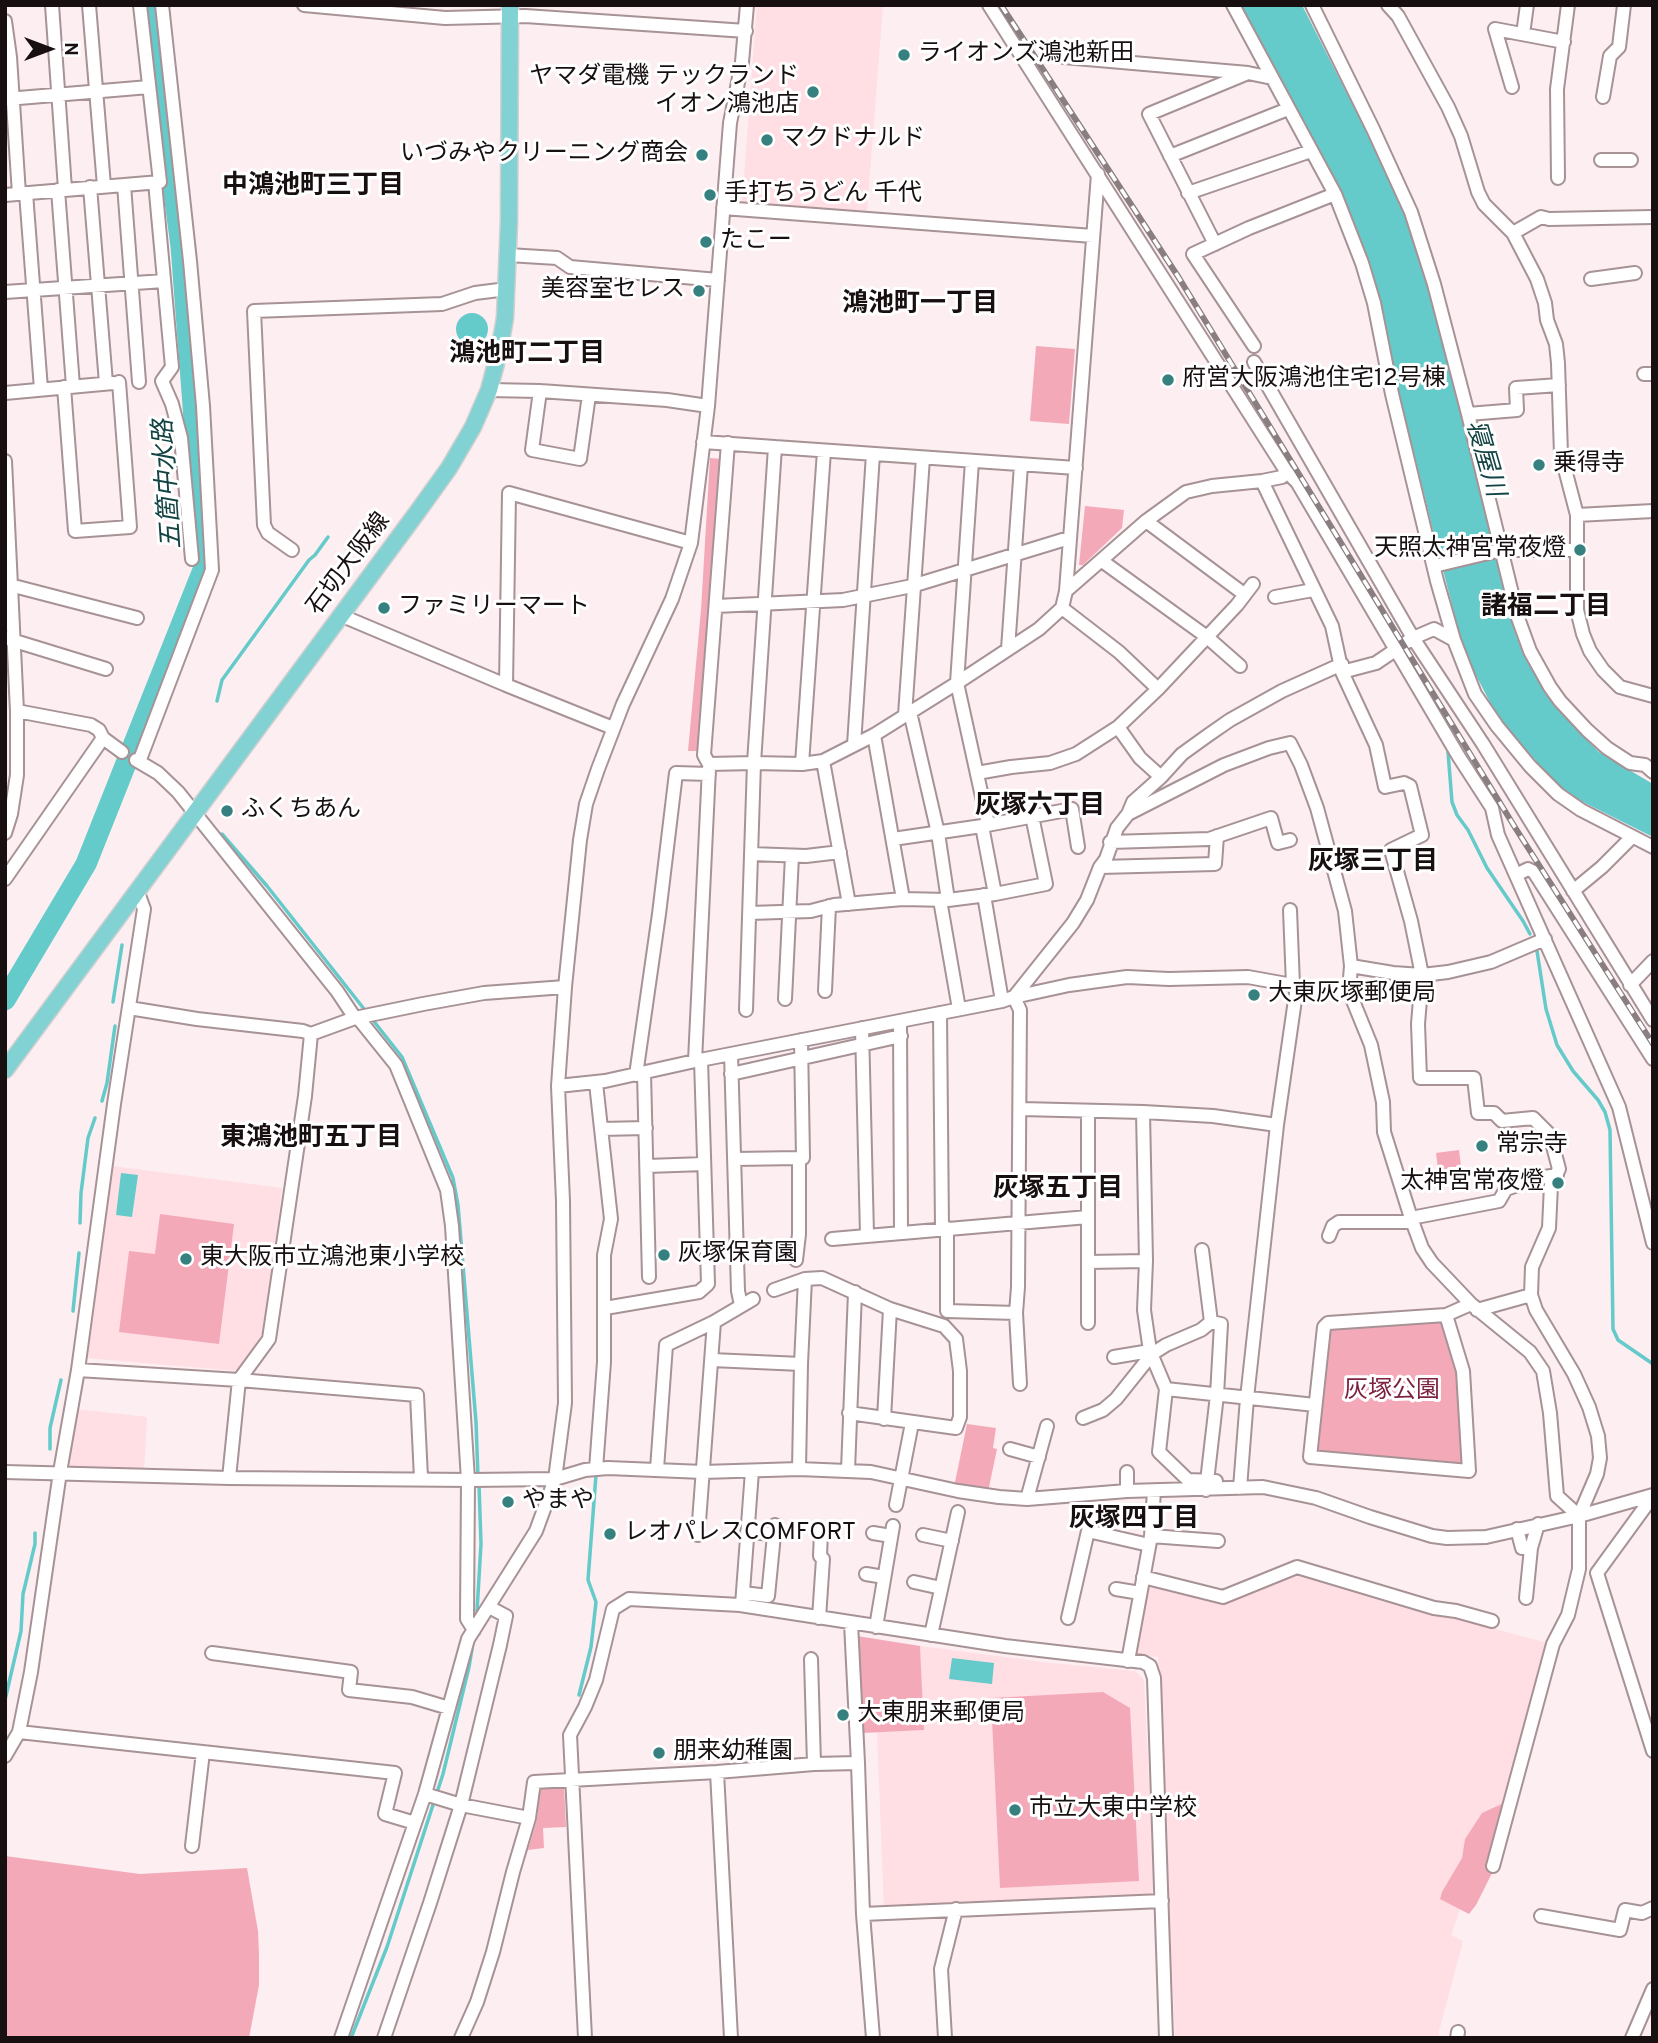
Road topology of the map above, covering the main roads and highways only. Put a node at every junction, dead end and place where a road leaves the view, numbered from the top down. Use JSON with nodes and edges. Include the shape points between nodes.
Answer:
{"nodes":[{"id":1,"x":510,"y":11,"type":"edge"},
{"id":2,"x":5,"y":1070,"type":"edge"}],
"edges":[{"from":1,"to":2,"type":"main road","name":"石切大阪線","via":[[507,289],[489,390],[473,427],[449,468]]}]}
